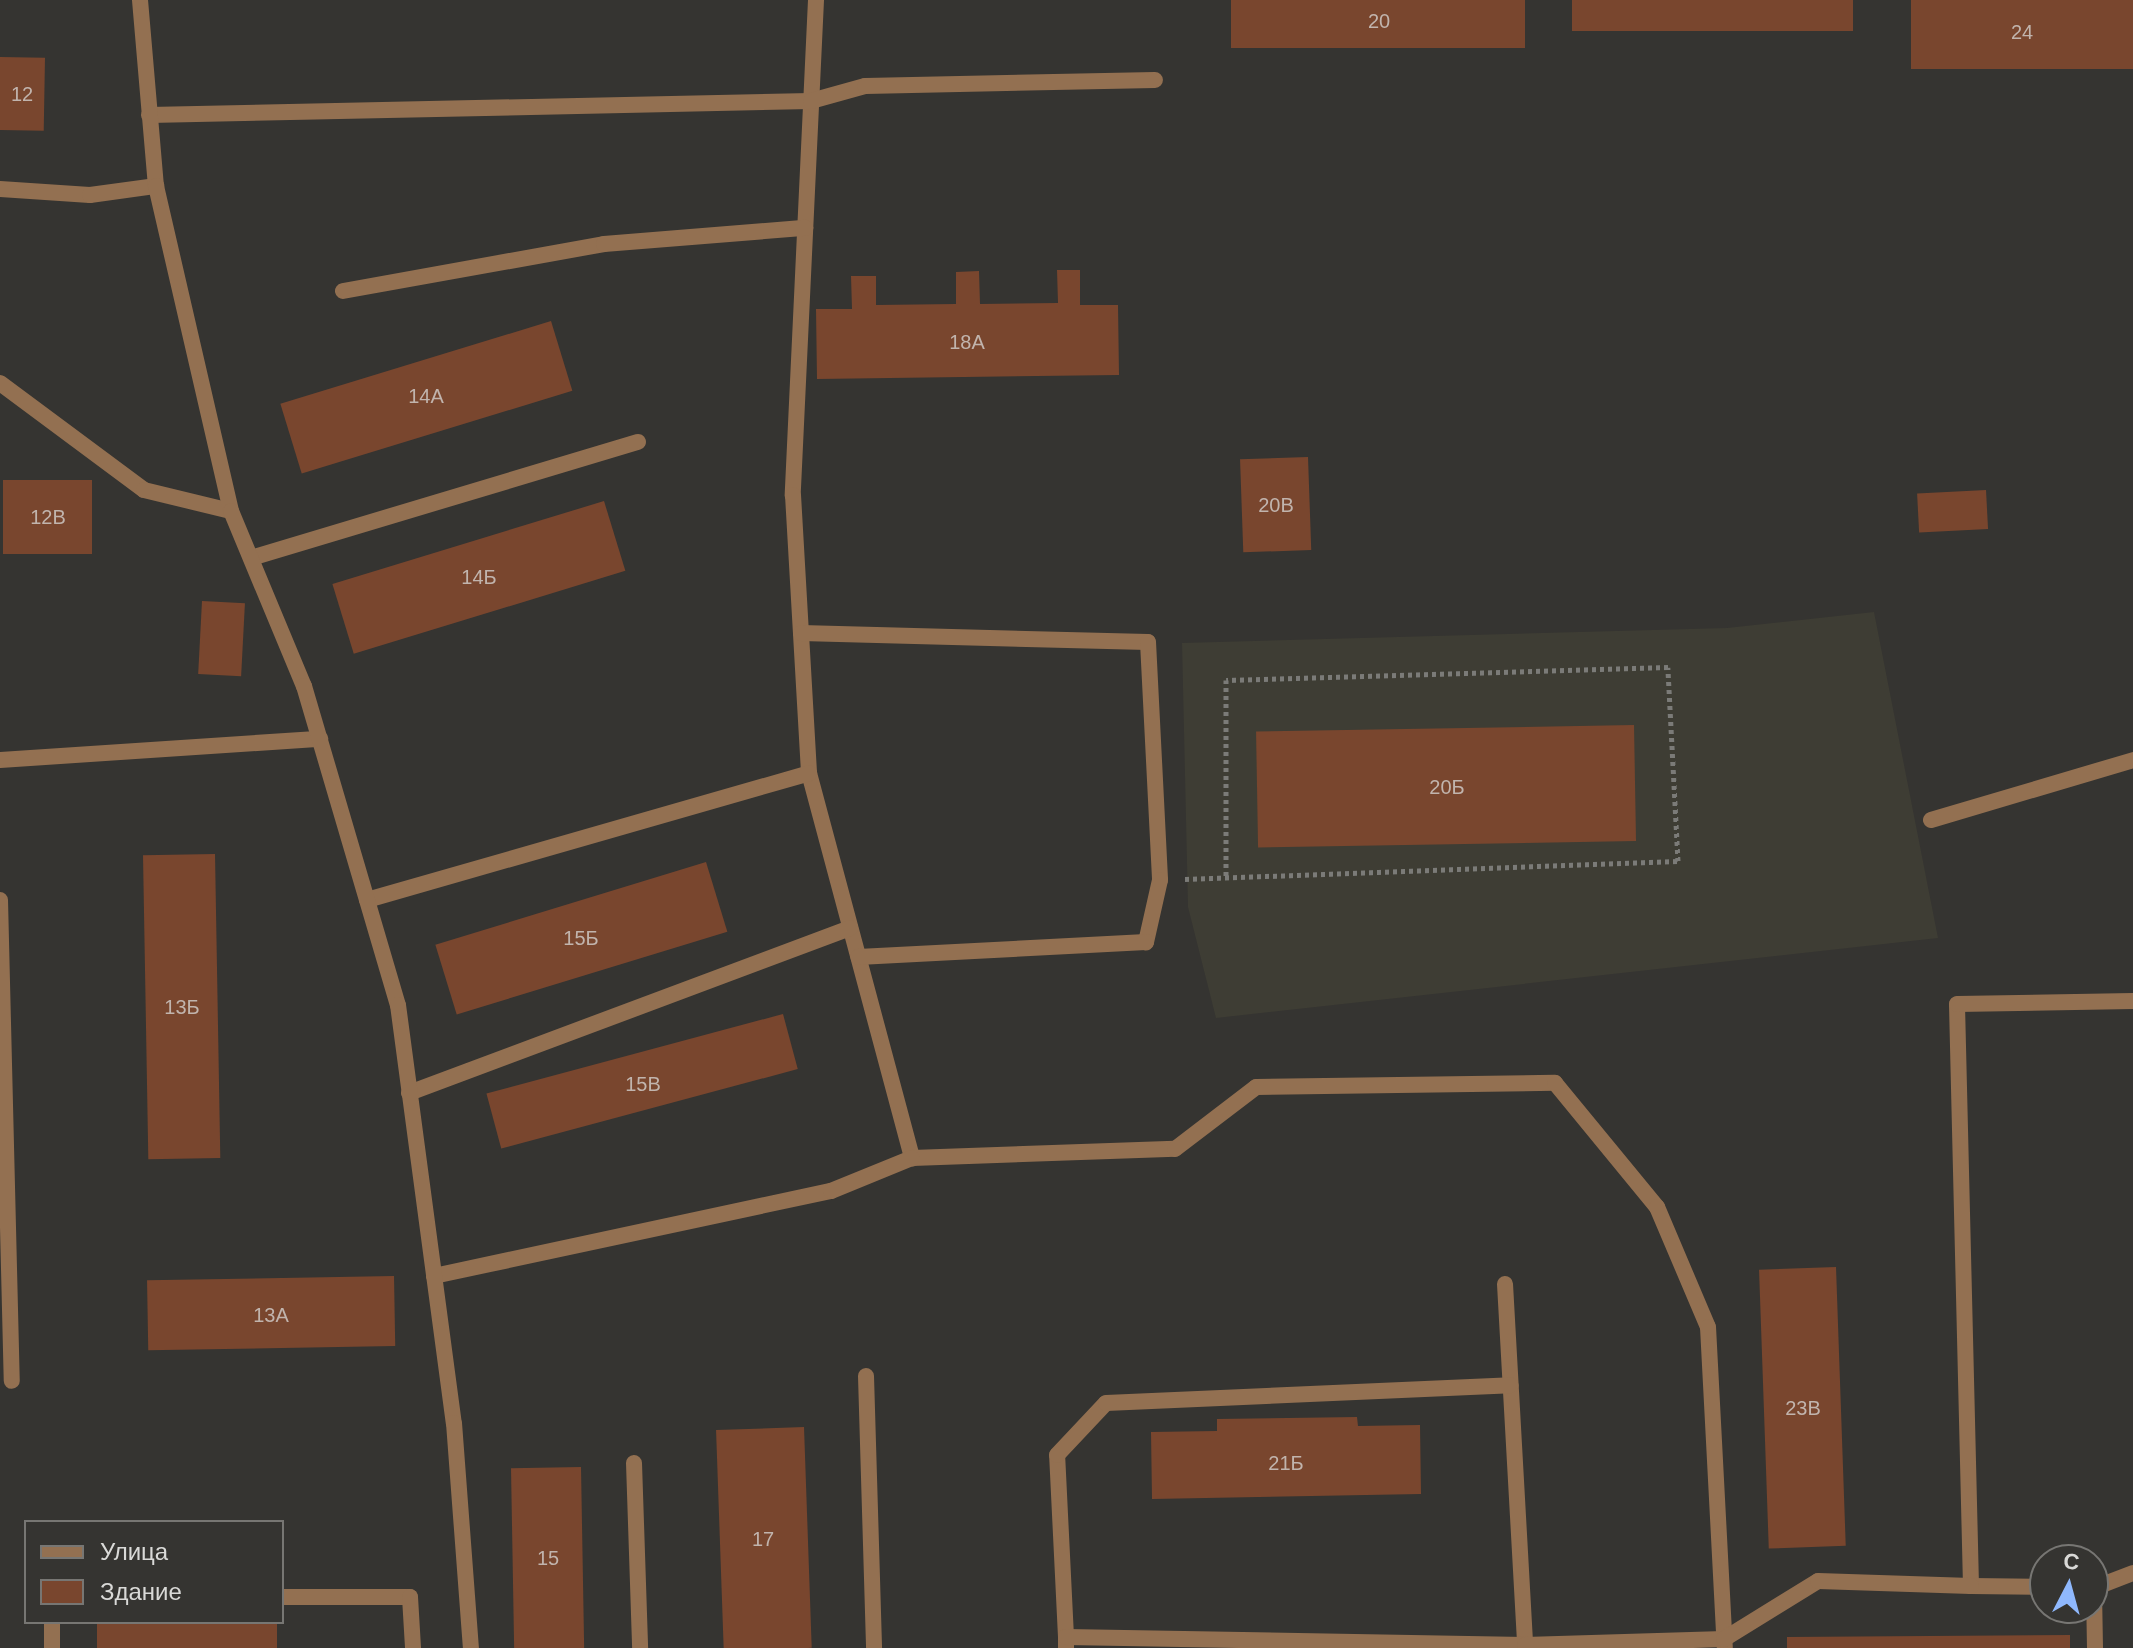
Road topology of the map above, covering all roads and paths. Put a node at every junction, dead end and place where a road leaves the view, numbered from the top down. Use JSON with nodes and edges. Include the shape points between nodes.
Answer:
{"nodes":[{"id":1,"x":140,"y":0,"type":"edge"},
{"id":2,"x":816,"y":0,"type":"edge"},
{"id":3,"x":1155,"y":80,"type":"dead end"},
{"id":4,"x":811,"y":101,"type":"junction"},
{"id":5,"x":149,"y":115,"type":"junction"},
{"id":6,"x":156,"y":186,"type":"junction"},
{"id":7,"x":0,"y":189,"type":"edge"},
{"id":8,"x":805,"y":228,"type":"junction"},
{"id":9,"x":343,"y":291,"type":"dead end"},
{"id":10,"x":0,"y":383,"type":"edge"},
{"id":11,"x":638,"y":442,"type":"dead end"},
{"id":12,"x":231,"y":511,"type":"junction"},
{"id":13,"x":251,"y":558,"type":"junction"},
{"id":14,"x":801,"y":633,"type":"junction"},
{"id":15,"x":320,"y":739,"type":"junction"},
{"id":16,"x":0,"y":760,"type":"edge"},
{"id":17,"x":2133,"y":760,"type":"edge"},
{"id":18,"x":809,"y":773,"type":"junction"},
{"id":19,"x":1931,"y":820,"type":"dead end"},
{"id":20,"x":1226,"y":877,"type":"junction"},
{"id":21,"x":1160,"y":880,"type":"junction"},
{"id":22,"x":0,"y":900,"type":"edge"},
{"id":23,"x":367,"y":900,"type":"junction"},
{"id":24,"x":850,"y":928,"type":"junction"},
{"id":25,"x":858,"y":957,"type":"junction"},
{"id":26,"x":2133,"y":1001,"type":"edge"},
{"id":27,"x":409,"y":1093,"type":"junction"},
{"id":28,"x":912,"y":1158,"type":"junction"},
{"id":29,"x":434,"y":1276,"type":"junction"},
{"id":30,"x":1505,"y":1284,"type":"dead end"},
{"id":31,"x":866,"y":1376,"type":"dead end"},
{"id":32,"x":12,"y":1381,"type":"dead end"},
{"id":33,"x":1511,"y":1385,"type":"junction"},
{"id":34,"x":634,"y":1463,"type":"dead end"},
{"id":35,"x":2133,"y":1573,"type":"edge"},
{"id":36,"x":2109,"y":1582,"type":"edge"},
{"id":37,"x":1971,"y":1586,"type":"junction"},
{"id":38,"x":2029,"y":1587,"type":"edge"},
{"id":39,"x":284,"y":1597,"type":"edge"},
{"id":40,"x":52,"y":1624,"type":"edge"},
{"id":41,"x":2094,"y":1624,"type":"edge"},
{"id":42,"x":1066,"y":1643,"type":"edge"},
{"id":43,"x":1725,"y":1643,"type":"edge"},
{"id":44,"x":1525,"y":1645,"type":"junction"},
{"id":45,"x":52,"y":1648,"type":"edge"},
{"id":46,"x":413,"y":1648,"type":"edge"},
{"id":47,"x":471,"y":1648,"type":"edge"},
{"id":48,"x":640,"y":1648,"type":"edge"},
{"id":49,"x":874,"y":1648,"type":"edge"},
{"id":50,"x":2095,"y":1648,"type":"edge"}],
"edges":[{"from":1,"to":5,"type":"street"},
{"from":2,"to":4,"type":"street"},
{"from":3,"to":4,"type":"street","via":[[865,86]]},
{"from":4,"to":5,"type":"street"},
{"from":4,"to":8,"type":"street"},
{"from":5,"to":6,"type":"street"},
{"from":6,"to":7,"type":"street","via":[[90,195]]},
{"from":6,"to":12,"type":"street"},
{"from":8,"to":9,"type":"street","via":[[604,244]]},
{"from":8,"to":14,"type":"street","via":[[793,495]]},
{"from":10,"to":12,"type":"street","via":[[144,490]]},
{"from":11,"to":13,"type":"street"},
{"from":12,"to":13,"type":"street"},
{"from":13,"to":15,"type":"street"},
{"from":14,"to":18,"type":"street"},
{"from":14,"to":21,"type":"street","via":[[1148,642]]},
{"from":15,"to":16,"type":"street"},
{"from":15,"to":23,"type":"street"},
{"from":17,"to":19,"type":"street"},
{"from":18,"to":23,"type":"street"},
{"from":18,"to":24,"type":"street"},
{"from":20,"to":20,"type":"path","via":[[1678,861],[1668,667],[1226,680]]},
{"from":20,"to":21,"type":"path"},
{"from":21,"to":25,"type":"street","via":[[1146,942]]},
{"from":22,"to":32,"type":"street"},
{"from":23,"to":27,"type":"street","via":[[398,1005]]},
{"from":24,"to":25,"type":"street"},
{"from":24,"to":27,"type":"street"},
{"from":25,"to":28,"type":"street"},
{"from":26,"to":37,"type":"street","via":[[1957,1004]]},
{"from":27,"to":29,"type":"street"},
{"from":28,"to":29,"type":"street","via":[[831,1191]]},
{"from":28,"to":43,"type":"street","via":[[1175,1149],[1256,1087],[1555,1083],[1657,1207],[1708,1327]]},
{"from":29,"to":47,"type":"street"},
{"from":30,"to":33,"type":"street"},
{"from":31,"to":49,"type":"street"},
{"from":33,"to":42,"type":"street","via":[[1106,1403],[1057,1455]]},
{"from":33,"to":44,"type":"street"},
{"from":34,"to":48,"type":"street"},
{"from":35,"to":36,"type":"street"},
{"from":37,"to":38,"type":"street"},
{"from":37,"to":43,"type":"street","via":[[1818,1581]]},
{"from":39,"to":46,"type":"street","via":[[410,1597]]},
{"from":40,"to":45,"type":"street"},
{"from":41,"to":50,"type":"street"},
{"from":42,"to":44,"type":"street"},
{"from":43,"to":44,"type":"street"}]}
